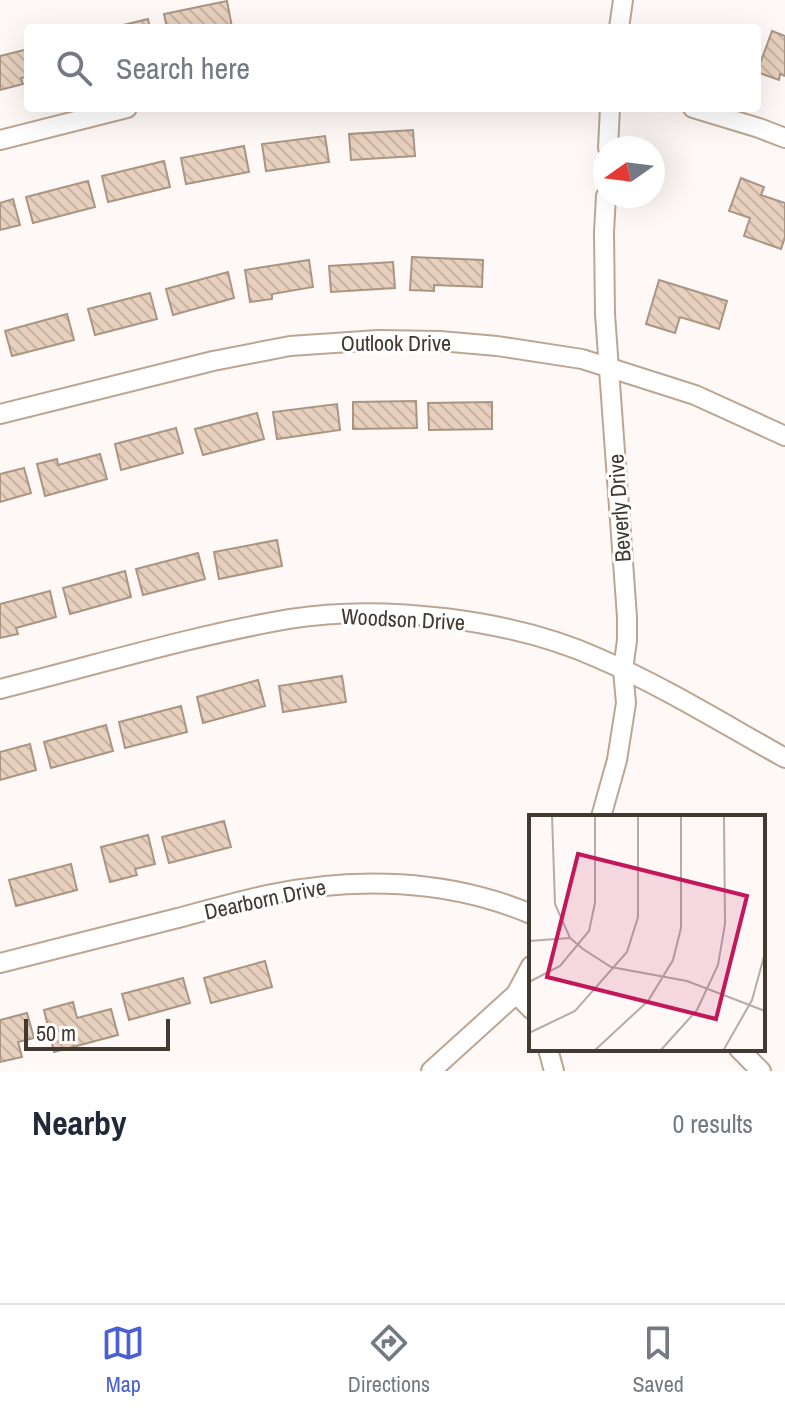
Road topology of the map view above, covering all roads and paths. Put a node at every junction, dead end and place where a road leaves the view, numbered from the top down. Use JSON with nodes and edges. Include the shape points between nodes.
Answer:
{"nodes":[{"id":1,"x":623,"y":0,"type":"edge"},
{"id":2,"x":620,"y":24,"type":"edge"},
{"id":3,"x":111,"y":112,"type":"edge"},
{"id":4,"x":610,"y":112,"type":"edge"},
{"id":5,"x":706,"y":112,"type":"edge"},
{"id":6,"x":609,"y":136,"type":"edge"},
{"id":7,"x":785,"y":138,"type":"edge"},
{"id":8,"x":0,"y":140,"type":"edge"},
{"id":9,"x":605,"y":208,"type":"edge"},
{"id":10,"x":609,"y":368,"type":"junction"},
{"id":11,"x":0,"y":414,"type":"edge"},
{"id":12,"x":785,"y":436,"type":"edge"},
{"id":13,"x":623,"y":670,"type":"junction"},
{"id":14,"x":0,"y":689,"type":"edge"},
{"id":15,"x":785,"y":758,"type":"edge"},
{"id":16,"x":602,"y":815,"type":"edge"},
{"id":17,"x":529,"y":913,"type":"edge"},
{"id":18,"x":0,"y":963,"type":"edge"},
{"id":19,"x":529,"y":970,"type":"edge"},
{"id":20,"x":516,"y":994,"type":"junction"},
{"id":21,"x":529,"y":1007,"type":"edge"},
{"id":22,"x":549,"y":1051,"type":"edge"},
{"id":23,"x":741,"y":1051,"type":"edge"},
{"id":24,"x":431,"y":1071,"type":"edge"},
{"id":25,"x":554,"y":1071,"type":"edge"},
{"id":26,"x":761,"y":1071,"type":"edge"}],
"edges":[{"from":1,"to":2,"type":"street"},
{"from":3,"to":8,"type":"street"},
{"from":4,"to":6,"type":"street"},
{"from":5,"to":7,"type":"street"},
{"from":9,"to":10,"type":"street","name":"Beverly Drive"},
{"from":10,"to":11,"type":"street","name":"Outlook Drive","via":[[582,359],[440,341],[290,346]]},
{"from":10,"to":12,"type":"street","name":"Outlook Drive","via":[[695,395]]},
{"from":10,"to":13,"type":"street","name":"Beverly Drive","via":[[627,617]]},
{"from":13,"to":14,"type":"street","name":"Woodson Drive","via":[[519,631],[451,618],[366,613],[292,619],[220,633]]},
{"from":13,"to":15,"type":"street","name":"Woodson Drive"},
{"from":13,"to":16,"type":"street","name":"Beverly Drive","via":[[626,703]]},
{"from":17,"to":18,"type":"street","name":"Dearborn Drive","via":[[446,889],[381,882],[335,885],[269,895]]},
{"from":19,"to":20,"type":"street"},
{"from":20,"to":21,"type":"street"},
{"from":20,"to":24,"type":"street"},
{"from":22,"to":25,"type":"street"},
{"from":23,"to":26,"type":"street"}]}
